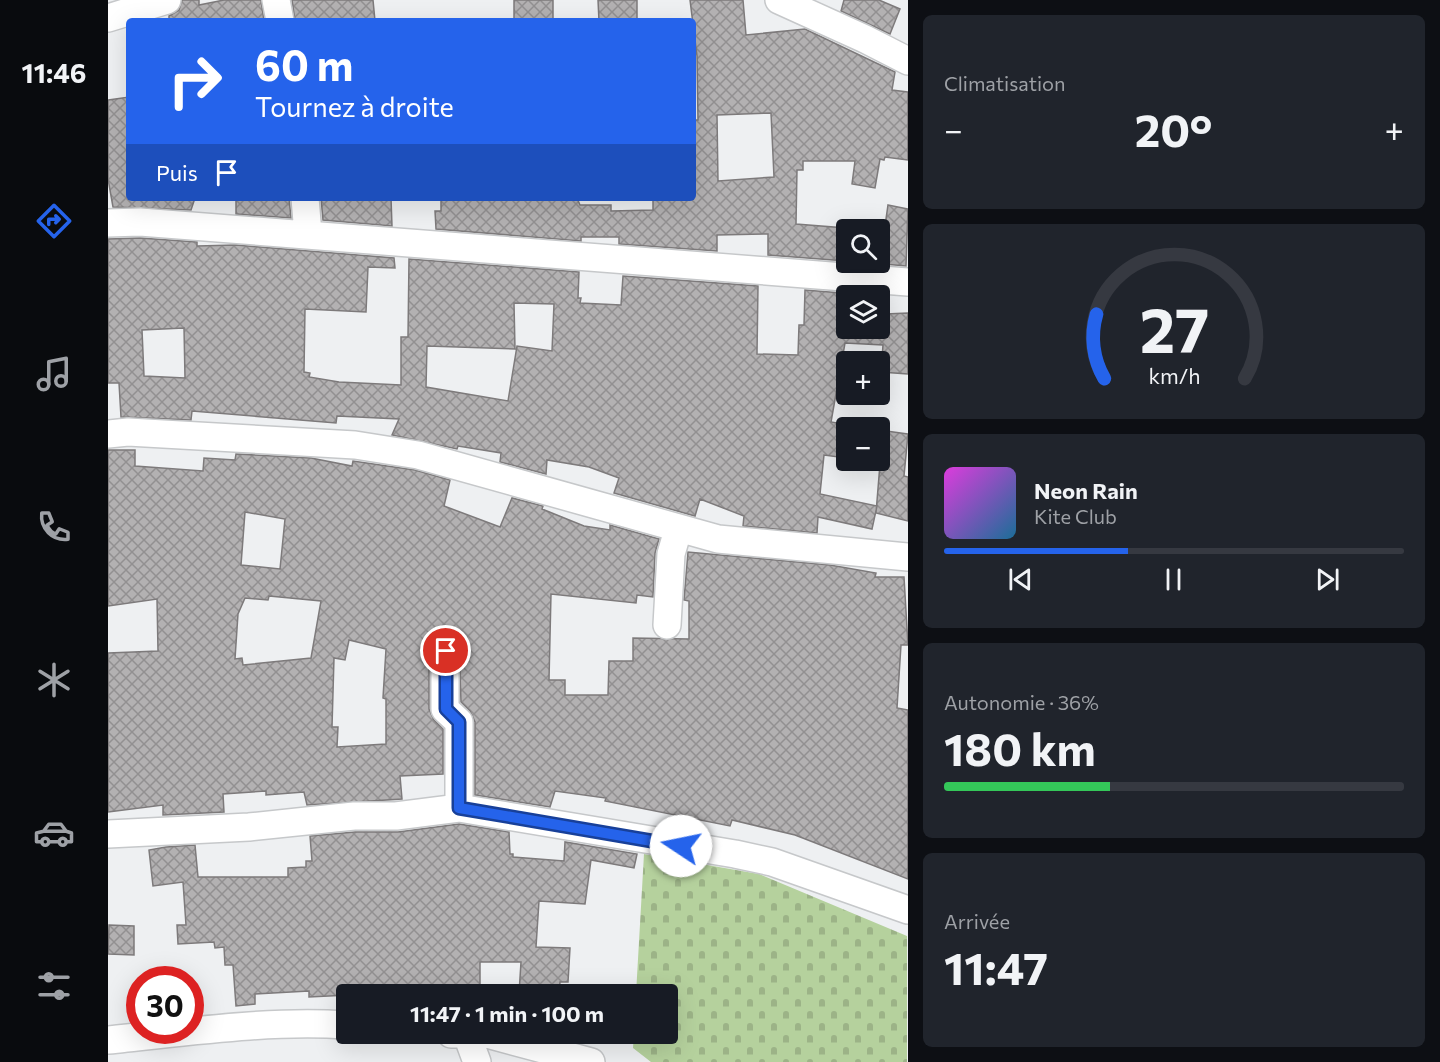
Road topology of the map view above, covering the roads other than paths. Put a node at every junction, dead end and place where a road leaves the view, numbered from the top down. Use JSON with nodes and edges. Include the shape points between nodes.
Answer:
{"nodes":[{"id":1,"x":167,"y":0,"type":"edge"},
{"id":2,"x":276,"y":0,"type":"edge"},
{"id":3,"x":794,"y":3,"type":"edge"},
{"id":4,"x":108,"y":18,"type":"edge"},
{"id":5,"x":279,"y":18,"type":"edge"},
{"id":6,"x":908,"y":61,"type":"edge"},
{"id":7,"x":305,"y":201,"type":"edge"},
{"id":8,"x":108,"y":223,"type":"edge"},
{"id":9,"x":308,"y":234,"type":"junction"},
{"id":10,"x":908,"y":282,"type":"edge"},
{"id":11,"x":108,"y":434,"type":"edge"},
{"id":12,"x":678,"y":530,"type":"junction"},
{"id":13,"x":908,"y":557,"type":"edge"},
{"id":14,"x":667,"y":625,"type":"dead end"},
{"id":15,"x":446,"y":651,"type":"dead end"},
{"id":16,"x":459,"y":808,"type":"junction"},
{"id":17,"x":108,"y":834,"type":"edge"},
{"id":18,"x":908,"y":910,"type":"edge"},
{"id":19,"x":336,"y":1025,"type":"edge"},
{"id":20,"x":108,"y":1040,"type":"edge"},
{"id":21,"x":465,"y":1044,"type":"edge"},
{"id":22,"x":524,"y":1044,"type":"edge"},
{"id":23,"x":477,"y":1062,"type":"edge"},
{"id":24,"x":591,"y":1062,"type":"edge"}],
"edges":[{"from":1,"to":4,"type":"street"},
{"from":2,"to":5,"type":"street"},
{"from":3,"to":6,"type":"street"},
{"from":7,"to":9,"type":"street"},
{"from":8,"to":9,"type":"street"},
{"from":9,"to":10,"type":"street"},
{"from":11,"to":12,"type":"street","via":[[355,445],[418,455]]},
{"from":12,"to":13,"type":"street","via":[[718,539]]},
{"from":12,"to":14,"type":"street","via":[[671,554]]},
{"from":15,"to":16,"type":"street","via":[[446,709],[459,722]]},
{"from":16,"to":17,"type":"street","via":[[249,827]]},
{"from":16,"to":18,"type":"street","via":[[772,862]]},
{"from":19,"to":20,"type":"street","via":[[225,1028]]},
{"from":21,"to":23,"type":"street"},
{"from":22,"to":24,"type":"street"}]}
